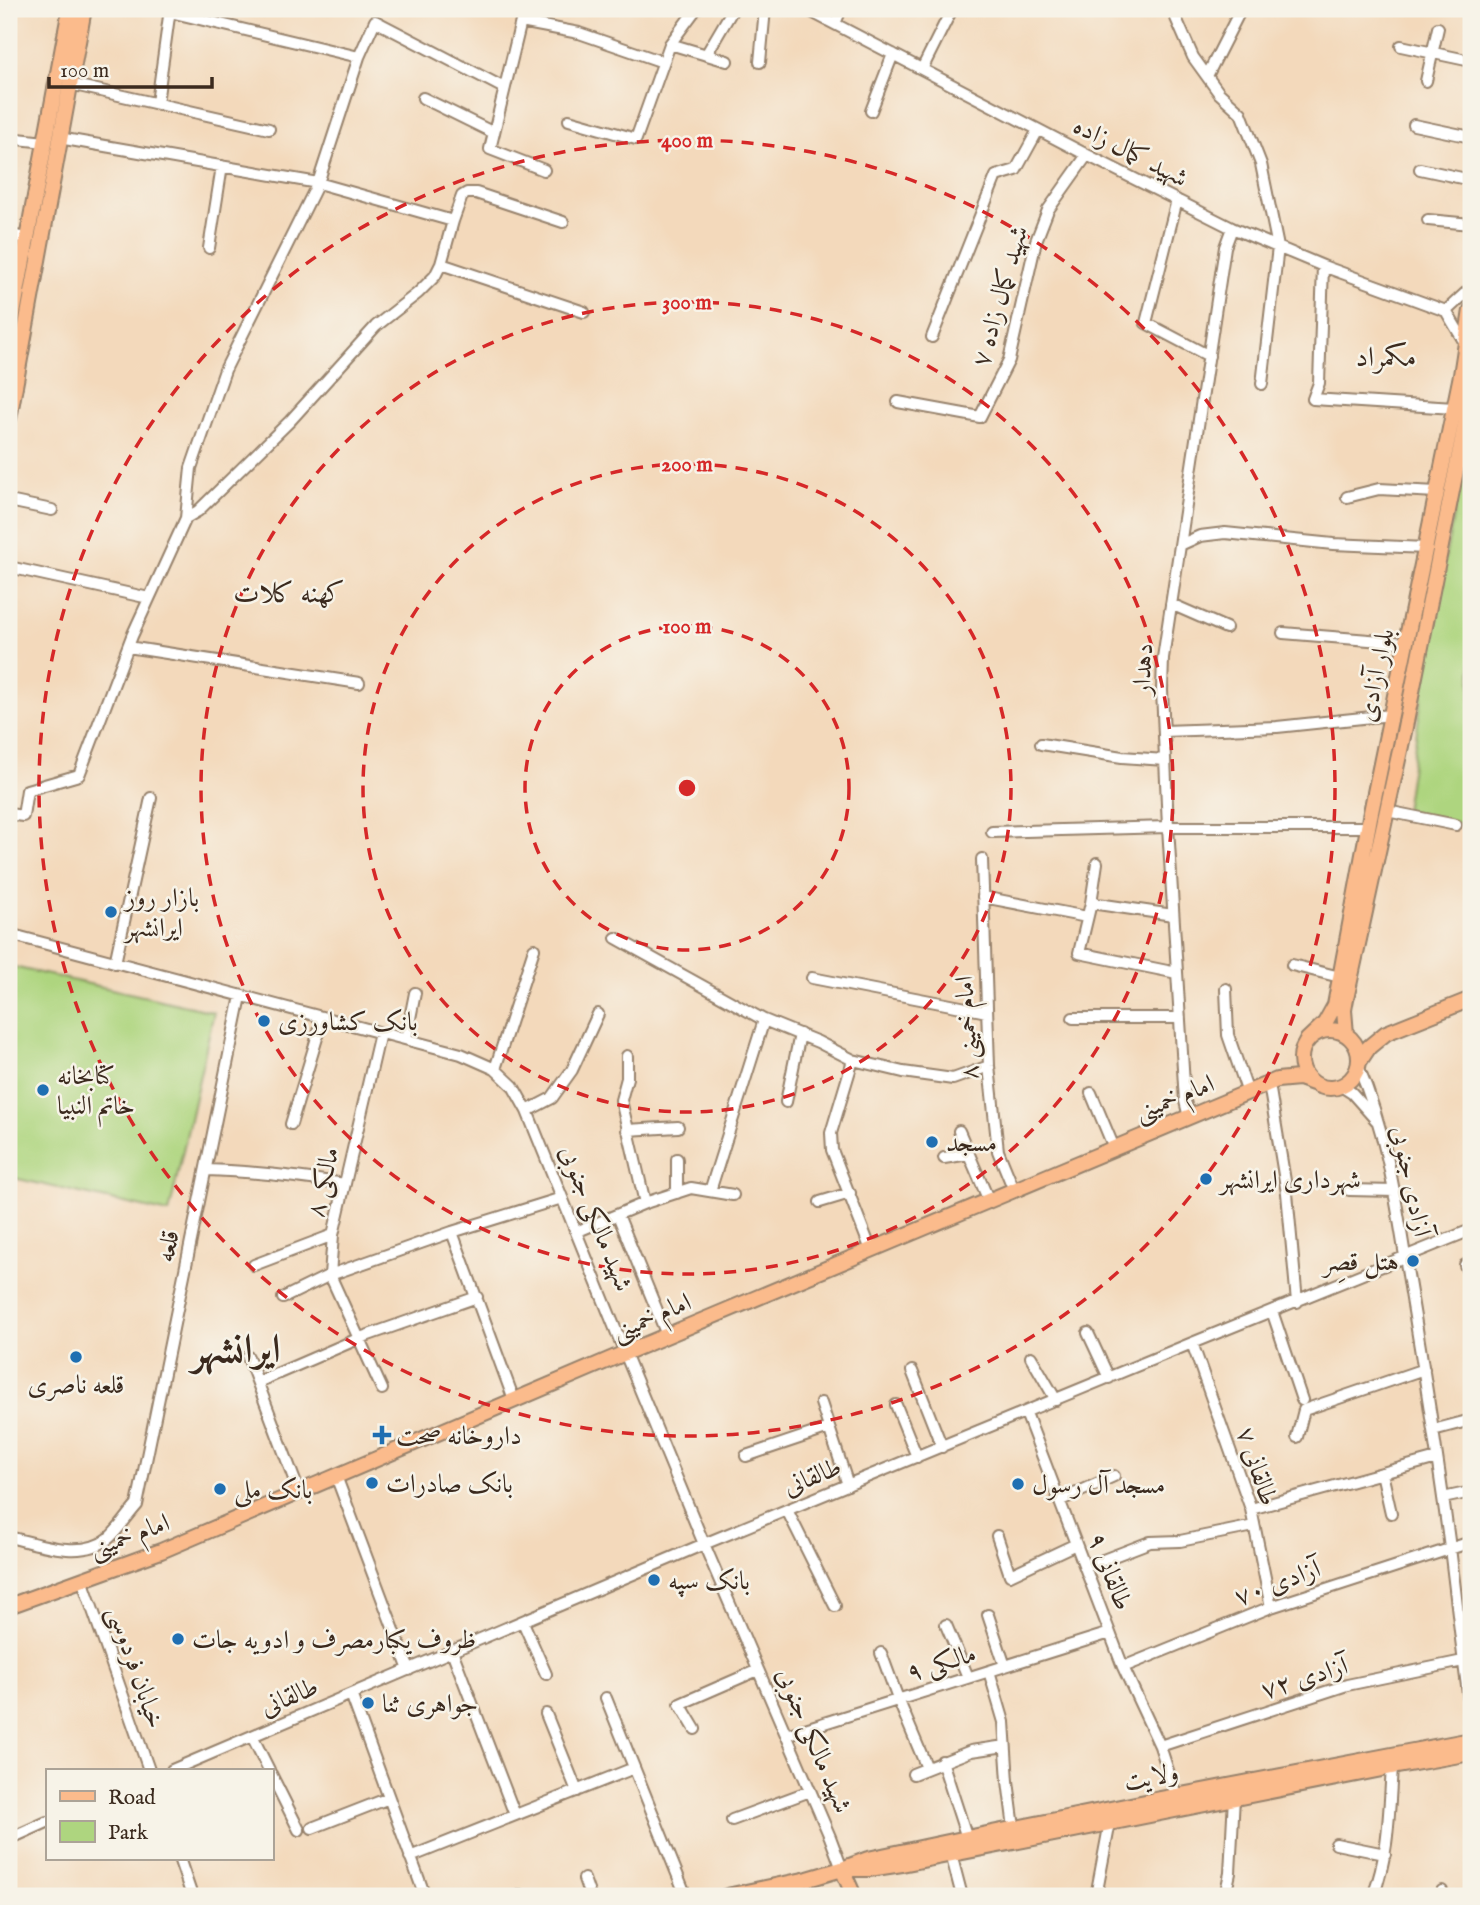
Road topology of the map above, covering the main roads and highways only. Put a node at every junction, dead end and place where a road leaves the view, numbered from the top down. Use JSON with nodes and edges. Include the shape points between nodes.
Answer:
{"nodes":[{"id":1,"x":71,"y":9,"type":"edge"},
{"id":2,"x":84,"y":9,"type":"edge"},
{"id":3,"x":52,"y":140,"type":"junction"},
{"id":4,"x":1471,"y":310,"type":"edge"},
{"id":5,"x":9,"y":335,"type":"edge"},
{"id":6,"x":1471,"y":395,"type":"edge"},
{"id":7,"x":9,"y":419,"type":"edge"},
{"id":8,"x":1471,"y":999,"type":"edge"},
{"id":9,"x":1386,"y":1033,"type":"junction"},
{"id":10,"x":1350,"y":1037,"type":"junction"},
{"id":11,"x":1305,"y":1044,"type":"junction"},
{"id":12,"x":1359,"y":1064,"type":"junction"},
{"id":13,"x":1273,"y":1082,"type":"junction"},
{"id":14,"x":1312,"y":1083,"type":"junction"},
{"id":15,"x":9,"y":1606,"type":"edge"},
{"id":16,"x":1471,"y":1740,"type":"edge"},
{"id":17,"x":1471,"y":1753,"type":"edge"},
{"id":18,"x":842,"y":1869,"type":"junction"},
{"id":19,"x":753,"y":1894,"type":"edge"},
{"id":20,"x":727,"y":1896,"type":"edge"},
{"id":21,"x":854,"y":1896,"type":"edge"}],
"edges":[{"from":1,"to":3,"type":"main road"},
{"from":2,"to":3,"type":"main road","via":[[70,83]]},
{"from":3,"to":5,"type":"main road"},
{"from":3,"to":7,"type":"main road"},
{"from":4,"to":11,"type":"main road","name":"بلوار آزادی","via":[[1335,1005]]},
{"from":6,"to":10,"type":"main road","name":"بلوار آزادی","via":[[1346,999]]},
{"from":8,"to":9,"type":"main road"},
{"from":9,"to":10,"type":"main road","via":[[1369,1039]]},
{"from":9,"to":12,"type":"main road"},
{"from":10,"to":11,"type":"main road","via":[[1330,1029],[1314,1034]]},
{"from":10,"to":12,"type":"main road","name":"بلوار آزادی"},
{"from":11,"to":13,"type":"main road","name":"بلوار آزادی"},
{"from":11,"to":14,"type":"main road","via":[[1301,1067]]},
{"from":12,"to":14,"type":"main road","name":"امام خمینی","via":[[1349,1081],[1340,1086]]},
{"from":13,"to":14,"type":"main road","name":"امام خمینی","via":[[1299,1078]]},
{"from":13,"to":15,"type":"main road","name":"امام خمینی","via":[[161,1551]]},
{"from":16,"to":18,"type":"main road","name":"ولایت","via":[[1014,1828],[867,1859]]},
{"from":17,"to":18,"type":"main road","name":"ولایت","via":[[951,1854],[869,1869]]},
{"from":18,"to":19,"type":"main road","name":"ولایت"},
{"from":18,"to":21,"type":"main road","name":"شهید مالکی جنوبی"},
{"from":19,"to":20,"type":"main road","name":"ولایت"}]}
